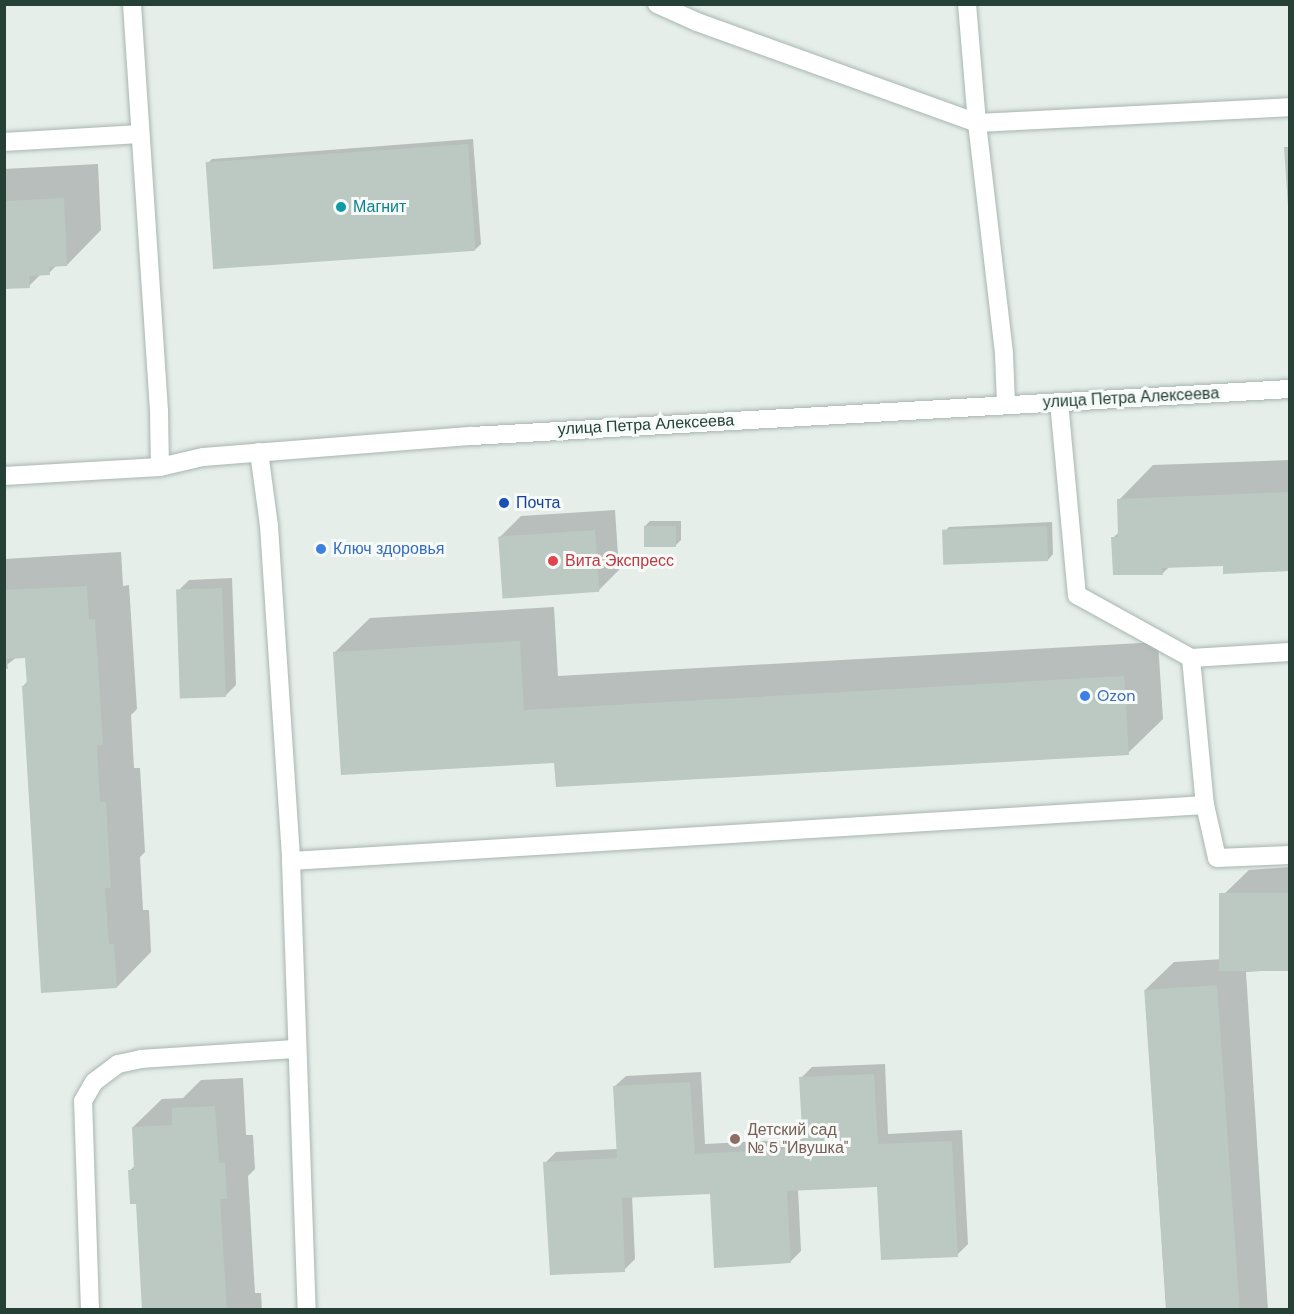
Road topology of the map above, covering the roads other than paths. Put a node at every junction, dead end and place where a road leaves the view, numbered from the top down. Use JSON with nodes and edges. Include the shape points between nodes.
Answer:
{"nodes":[{"id":1,"x":132,"y":4,"type":"edge"},
{"id":2,"x":657,"y":4,"type":"edge"},
{"id":3,"x":967,"y":4,"type":"edge"},
{"id":4,"x":1290,"y":107,"type":"edge"},
{"id":5,"x":977,"y":123,"type":"junction"},
{"id":6,"x":140,"y":135,"type":"junction"},
{"id":7,"x":4,"y":142,"type":"edge"},
{"id":8,"x":1290,"y":389,"type":"edge"},
{"id":9,"x":1059,"y":402,"type":"junction"},
{"id":10,"x":1006,"y":404,"type":"junction"},
{"id":11,"x":259,"y":452,"type":"junction"},
{"id":12,"x":160,"y":467,"type":"junction"},
{"id":13,"x":4,"y":476,"type":"edge"},
{"id":14,"x":1290,"y":652,"type":"edge"},
{"id":15,"x":1191,"y":658,"type":"junction"},
{"id":16,"x":1205,"y":805,"type":"junction"},
{"id":17,"x":1290,"y":855,"type":"edge"},
{"id":18,"x":291,"y":861,"type":"junction"},
{"id":19,"x":297,"y":1049,"type":"junction"},
{"id":20,"x":90,"y":1310,"type":"edge"},
{"id":21,"x":307,"y":1310,"type":"edge"}],
"edges":[{"from":1,"to":6,"type":"street"},
{"from":2,"to":5,"type":"street"},
{"from":3,"to":5,"type":"street"},
{"from":4,"to":5,"type":"street"},
{"from":5,"to":10,"type":"street","via":[[1004,354]]},
{"from":6,"to":7,"type":"street"},
{"from":6,"to":12,"type":"street"},
{"from":8,"to":9,"type":"street","name":"улица Петра Алексеева"},
{"from":9,"to":10,"type":"street","name":"улица Петра Алексеева"},
{"from":9,"to":15,"type":"street","via":[[1077,595]]},
{"from":10,"to":11,"type":"street","name":"улица Петра Алексеева"},
{"from":11,"to":12,"type":"street","name":"улица Петра Алексеева","via":[[203,457]]},
{"from":11,"to":18,"type":"street","via":[[269,526]]},
{"from":12,"to":13,"type":"street","name":"улица Петра Алексеева"},
{"from":14,"to":15,"type":"street"},
{"from":15,"to":16,"type":"street"},
{"from":16,"to":17,"type":"street","via":[[1217,858]]},
{"from":16,"to":18,"type":"street"},
{"from":18,"to":19,"type":"street"},
{"from":19,"to":20,"type":"street","via":[[141,1059],[118,1064],[94,1082],[84,1101]]},
{"from":19,"to":21,"type":"street"}]}
